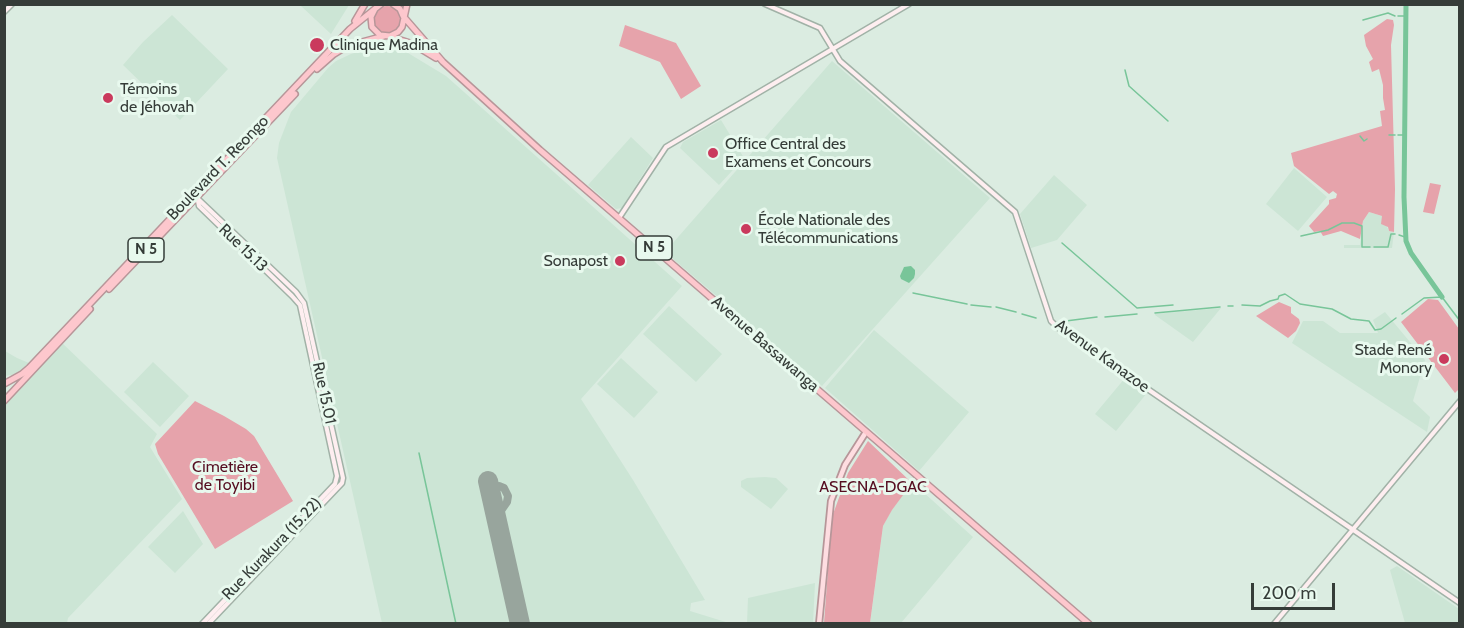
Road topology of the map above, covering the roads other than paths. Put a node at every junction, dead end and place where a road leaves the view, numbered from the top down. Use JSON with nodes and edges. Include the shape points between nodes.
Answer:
{"nodes":[{"id":1,"x":12,"y":4,"type":"edge"},
{"id":2,"x":370,"y":4,"type":"edge"},
{"id":3,"x":406,"y":4,"type":"edge"},
{"id":4,"x":765,"y":4,"type":"edge"},
{"id":5,"x":909,"y":4,"type":"edge"},
{"id":6,"x":380,"y":5,"type":"edge"},
{"id":7,"x":394,"y":5,"type":"edge"},
{"id":8,"x":4,"y":12,"type":"edge"},
{"id":9,"x":367,"y":12,"type":"edge"},
{"id":10,"x":403,"y":16,"type":"junction"},
{"id":11,"x":385,"y":36,"type":"junction"},
{"id":12,"x":832,"y":48,"type":"junction"},
{"id":13,"x":443,"y":62,"type":"junction"},
{"id":14,"x":197,"y":189,"type":"junction"},
{"id":15,"x":197,"y":197,"type":"junction"},
{"id":16,"x":619,"y":218,"type":"junction"},
{"id":17,"x":294,"y":294,"type":"junction"},
{"id":18,"x":6,"y":381,"type":"edge"},
{"id":19,"x":4,"y":390,"type":"edge"},
{"id":20,"x":14,"y":391,"type":"junction"},
{"id":21,"x":4,"y":401,"type":"edge"},
{"id":22,"x":1460,"y":402,"type":"edge"},
{"id":23,"x":866,"y":432,"type":"junction"},
{"id":24,"x":337,"y":473,"type":"joint"},
{"id":25,"x":342,"y":483,"type":"joint"},
{"id":26,"x":1353,"y":531,"type":"junction"},
{"id":27,"x":1460,"y":603,"type":"edge"},
{"id":28,"x":202,"y":624,"type":"edge"},
{"id":29,"x":208,"y":624,"type":"edge"},
{"id":30,"x":819,"y":624,"type":"edge"},
{"id":31,"x":1089,"y":624,"type":"edge"},
{"id":32,"x":1274,"y":624,"type":"edge"}],
"edges":[{"from":1,"to":8,"type":"street"},
{"from":2,"to":9,"type":"main road"},
{"from":3,"to":10,"type":"highway"},
{"from":4,"to":12,"type":"street","name":"Avenue Kanazoe","via":[[817,26]]},
{"from":5,"to":12,"type":"street"},
{"from":6,"to":9,"type":"highway","number":"N 5"},
{"from":7,"to":10,"type":"highway","number":"N 5"},
{"from":9,"to":11,"type":"highway","via":[[375,31]]},
{"from":9,"to":14,"type":"highway","name":"Boulevard T. Reongo","number":"N 5"},
{"from":10,"to":11,"type":"highway","via":[[399,31]]},
{"from":10,"to":13,"type":"highway","name":"Avenue Bassawanga","number":"N 5"},
{"from":11,"to":13,"type":"highway","name":"Avenue Bassawanga","number":"N 5","via":[[413,44]]},
{"from":11,"to":15,"type":"highway","number":"N 5","via":[[354,43],[329,58]]},
{"from":12,"to":16,"type":"street","via":[[666,147]]},
{"from":12,"to":26,"type":"street","name":"Avenue Kanazoe","via":[[840,62],[1015,212],[1051,321]]},
{"from":13,"to":16,"type":"highway","name":"Avenue Bassawanga","number":"N 5"},
{"from":14,"to":15,"type":"street"},
{"from":14,"to":18,"type":"highway","name":"Boulevard T. Reongo","number":"N 5","via":[[19,376]]},
{"from":15,"to":17,"type":"street","name":"Rue 15.13","via":[[200,206]]},
{"from":15,"to":20,"type":"highway","number":"N 5"},
{"from":16,"to":23,"type":"highway","name":"Avenue Bassawanga","number":"N 5"},
{"from":17,"to":24,"type":"street","name":"Rue 15.01","via":[[301,308]]},
{"from":17,"to":25,"type":"street","name":"Rue 15.01","via":[[304,303]]},
{"from":18,"to":20,"type":"highway","via":[[14,383]]},
{"from":19,"to":20,"type":"highway"},
{"from":20,"to":21,"type":"highway","number":"N 5"},
{"from":22,"to":26,"type":"street"},
{"from":23,"to":30,"type":"main road","via":[[845,465],[831,501]]},
{"from":23,"to":31,"type":"highway","name":"Avenue Bassawanga","number":"N 5"},
{"from":24,"to":28,"type":"street","name":"Rue Kurakura (15.22)","via":[[335,484]]},
{"from":25,"to":29,"type":"street","name":"Rue Kurakura (15.22)"},
{"from":26,"to":27,"type":"street","name":"Avenue Kanazoe"},
{"from":26,"to":32,"type":"street"}]}
